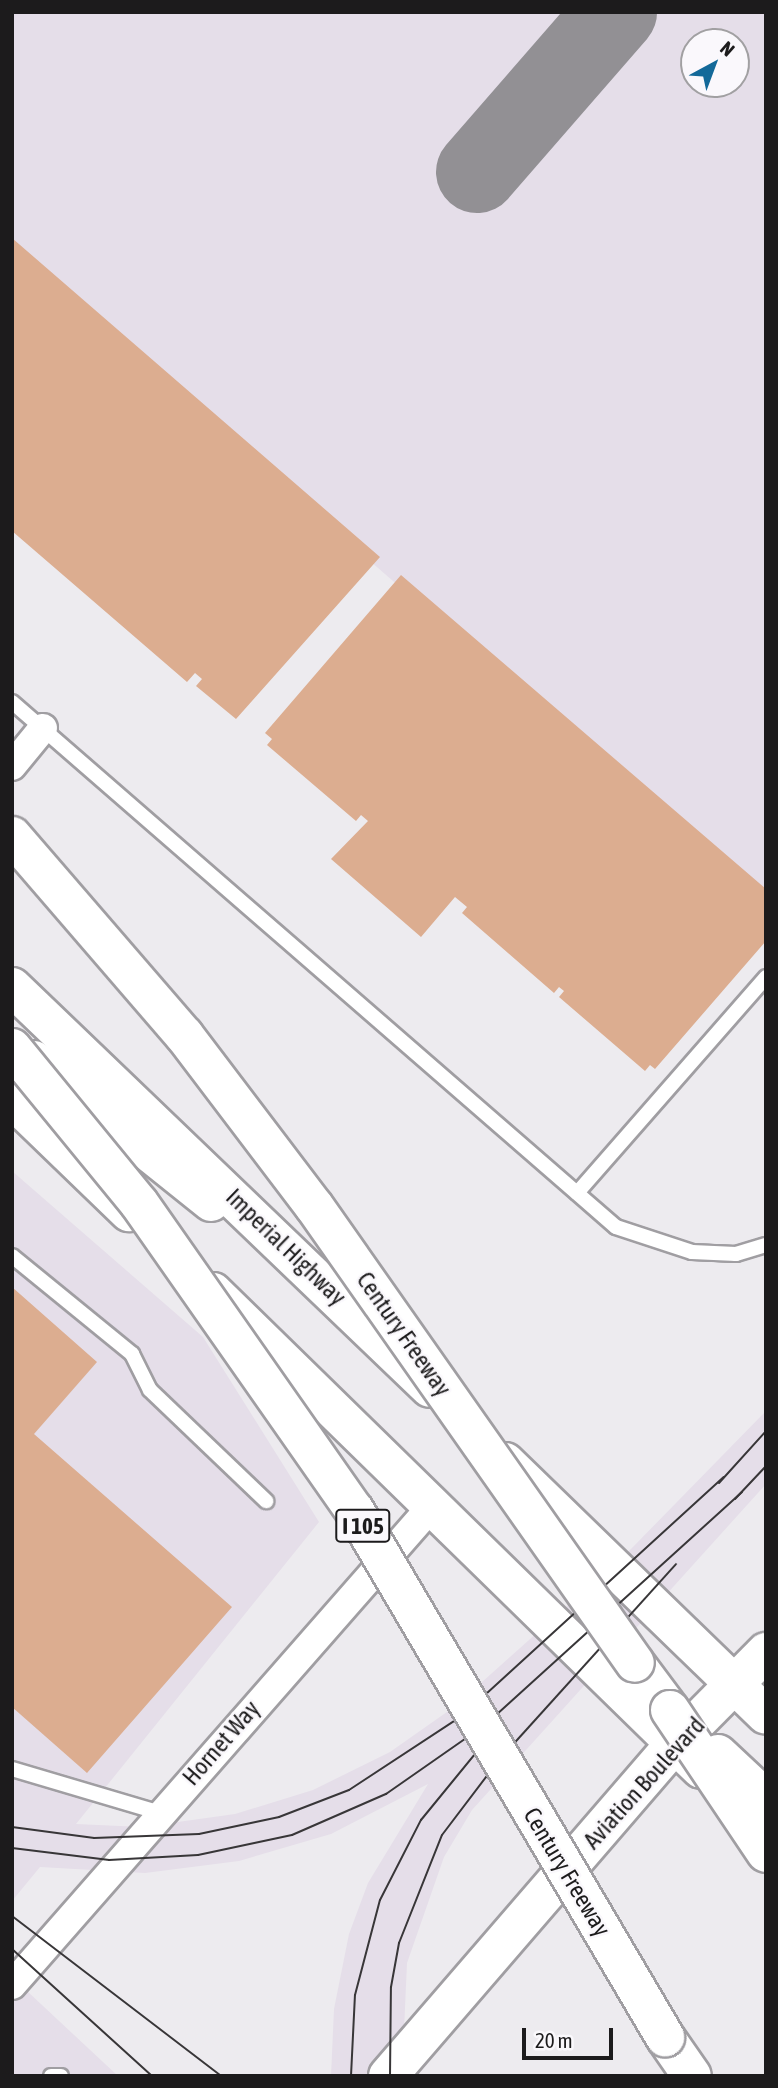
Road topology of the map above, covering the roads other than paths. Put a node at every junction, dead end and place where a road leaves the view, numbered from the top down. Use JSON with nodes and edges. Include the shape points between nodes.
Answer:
{"nodes":[{"id":1,"x":12,"y":702,"type":"edge"},
{"id":2,"x":43,"y":728,"type":"junction"},
{"id":3,"x":12,"y":766,"type":"edge"},
{"id":4,"x":12,"y":836,"type":"edge"},
{"id":5,"x":766,"y":977,"type":"edge"},
{"id":6,"x":12,"y":987,"type":"edge"},
{"id":7,"x":12,"y":1042,"type":"edge"},
{"id":8,"x":12,"y":1048,"type":"edge"},
{"id":9,"x":12,"y":1099,"type":"edge"},
{"id":10,"x":577,"y":1193,"type":"junction"},
{"id":11,"x":277,"y":1238,"type":"junction"},
{"id":12,"x":766,"y":1245,"type":"edge"},
{"id":13,"x":12,"y":1256,"type":"edge"},
{"id":14,"x":266,"y":1501,"type":"dead end"},
{"id":15,"x":433,"y":1505,"type":"junction"},
{"id":16,"x":766,"y":1653,"type":"edge"},
{"id":17,"x":736,"y":1688,"type":"junction"},
{"id":18,"x":766,"y":1715,"type":"edge"},
{"id":19,"x":672,"y":1727,"type":"junction"},
{"id":20,"x":12,"y":1769,"type":"edge"},
{"id":21,"x":766,"y":1785,"type":"edge"},
{"id":22,"x":766,"y":1799,"type":"edge"},
{"id":23,"x":161,"y":1813,"type":"junction"},
{"id":24,"x":766,"y":1828,"type":"edge"},
{"id":25,"x":766,"y":1853,"type":"edge"},
{"id":26,"x":12,"y":1985,"type":"edge"},
{"id":27,"x":665,"y":2037,"type":"junction"},
{"id":28,"x":51,"y":2076,"type":"edge"},
{"id":29,"x":61,"y":2076,"type":"edge"},
{"id":30,"x":388,"y":2076,"type":"edge"},
{"id":31,"x":684,"y":2076,"type":"edge"},
{"id":32,"x":692,"y":2076,"type":"edge"}],
"edges":[{"from":1,"to":2,"type":"lane"},
{"from":2,"to":3,"type":"street"},
{"from":2,"to":10,"type":"lane"},
{"from":4,"to":19,"type":"main road","name":"Century Freeway","bridge":true,"via":[[184,1035],[314,1206]]},
{"from":5,"to":10,"type":"lane"},
{"from":6,"to":11,"type":"main road","name":"Imperial Highway"},
{"from":7,"to":11,"type":"main road","via":[[184,1182]]},
{"from":8,"to":27,"type":"main road","name":"Century Freeway","number":"I 105","bridge":true,"via":[[139,1203],[355,1511]]},
{"from":9,"to":15,"type":"main road"},
{"from":10,"to":12,"type":"lane","via":[[616,1227],[650,1242],[736,1254]]},
{"from":11,"to":17,"type":"main road","name":"Imperial Highway"},
{"from":13,"to":14,"type":"lane","via":[[132,1354],[150,1390]]},
{"from":15,"to":19,"type":"main road"},
{"from":15,"to":23,"type":"street","name":"Hornet Way"},
{"from":16,"to":17,"type":"main road","name":"Aviation Boulevard"},
{"from":17,"to":18,"type":"main road","name":"Imperial Highway"},
{"from":17,"to":19,"type":"main road","name":"Aviation Boulevard"},
{"from":19,"to":21,"type":"main road","via":[[719,1749]]},
{"from":19,"to":22,"type":"main road","bridge":true},
{"from":19,"to":24,"type":"main road"},
{"from":19,"to":25,"type":"main road","name":"Century Freeway","bridge":true},
{"from":19,"to":30,"type":"main road","name":"Aviation Boulevard"},
{"from":20,"to":23,"type":"lane"},
{"from":23,"to":26,"type":"street","name":"Hornet Way"},
{"from":27,"to":31,"type":"main road"},
{"from":27,"to":32,"type":"main road","name":"Century Freeway","number":"I 105"},
{"from":28,"to":29,"type":"lane"}]}
